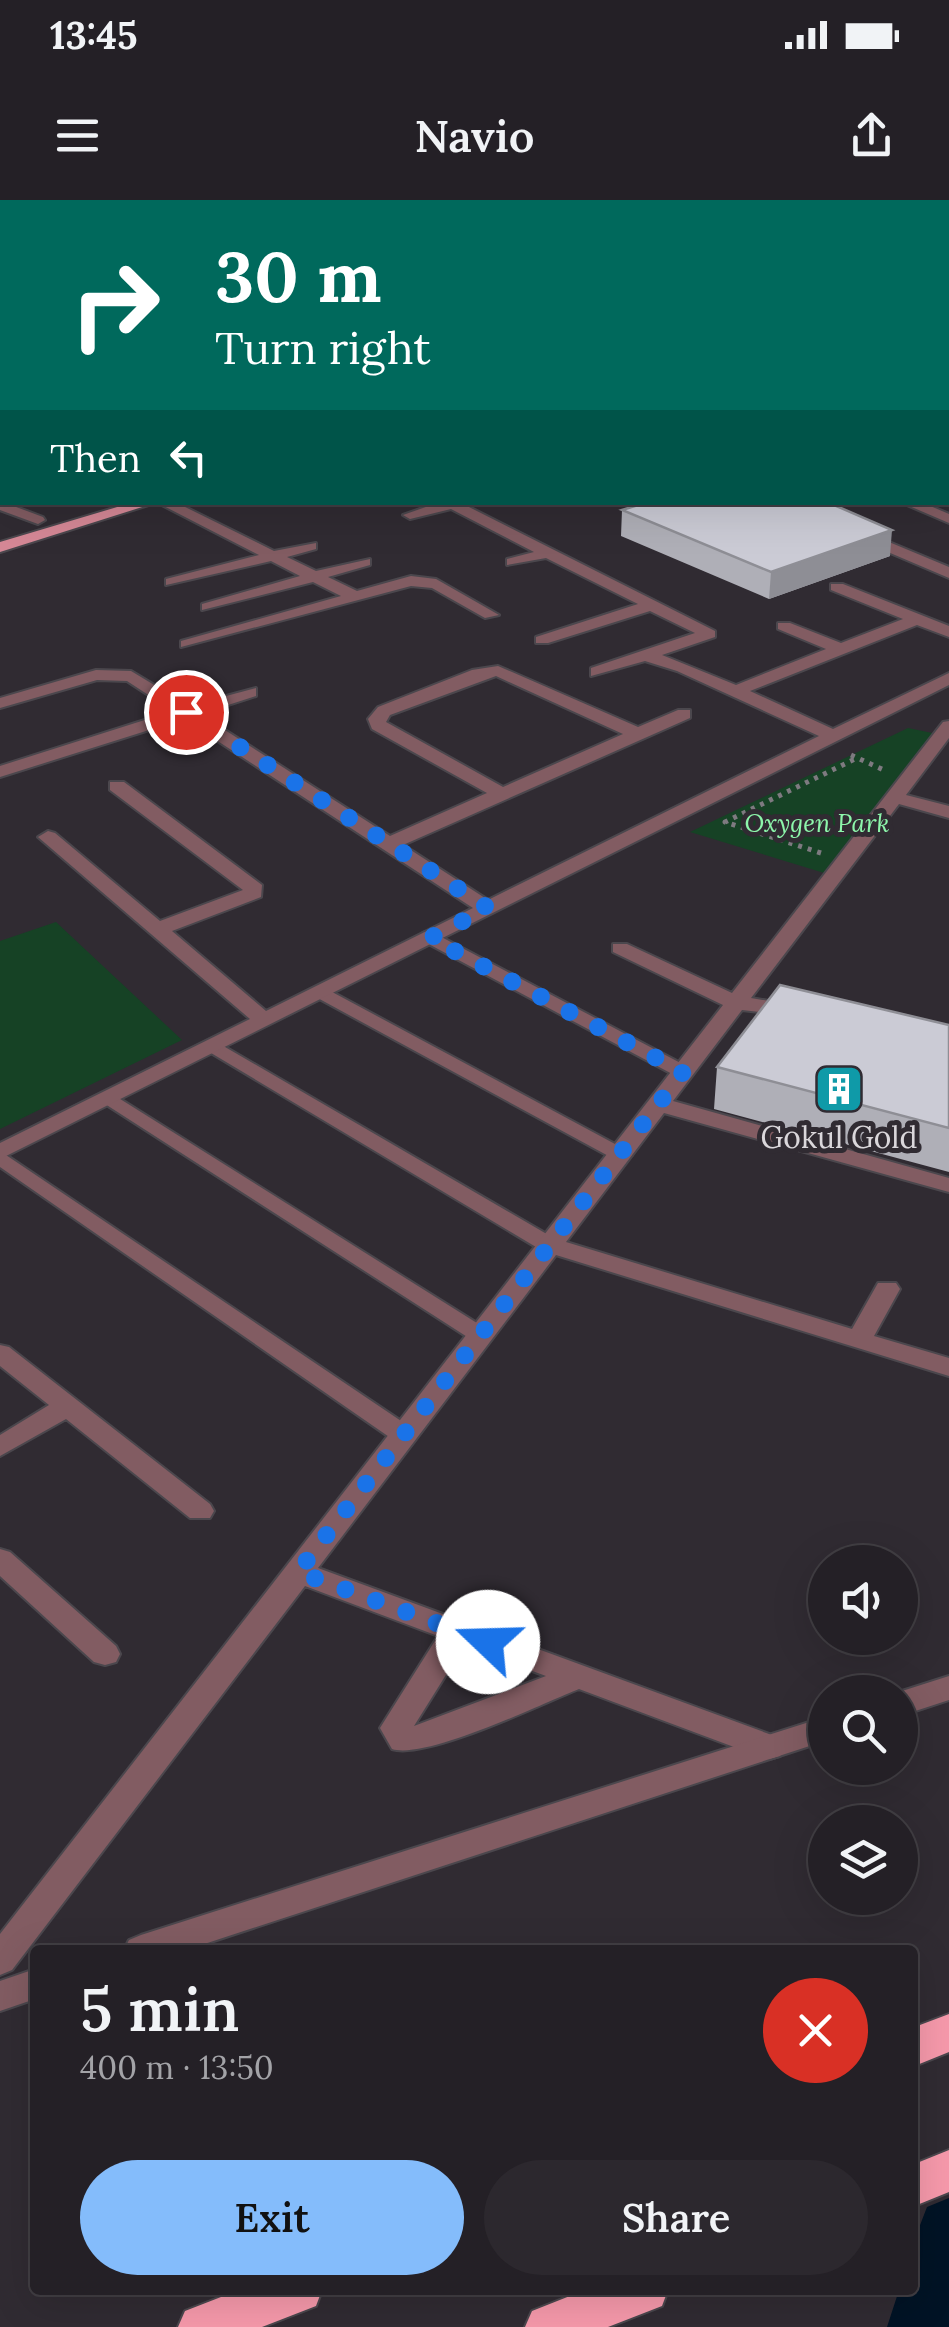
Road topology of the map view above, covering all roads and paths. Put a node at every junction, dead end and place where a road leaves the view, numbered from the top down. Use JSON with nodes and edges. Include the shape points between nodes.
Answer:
{"nodes":[{"id":1,"x":0,"y":505,"type":"edge"},
{"id":2,"x":87,"y":505,"type":"edge"},
{"id":3,"x":141,"y":505,"type":"edge"},
{"id":4,"x":169,"y":505,"type":"edge"},
{"id":5,"x":445,"y":505,"type":"edge"},
{"id":6,"x":451,"y":505,"type":"edge"},
{"id":7,"x":914,"y":505,"type":"edge"},
{"id":8,"x":410,"y":514,"type":"dead end"},
{"id":9,"x":949,"y":519,"type":"edge"},
{"id":10,"x":38,"y":520,"type":"junction"},
{"id":11,"x":849,"y":531,"type":"edge"},
{"id":12,"x":0,"y":532,"type":"edge"},
{"id":13,"x":311,"y":546,"type":"dead end"},
{"id":14,"x":0,"y":548,"type":"edge"},
{"id":15,"x":548,"y":553,"type":"junction"},
{"id":16,"x":274,"y":556,"type":"junction"},
{"id":17,"x":365,"y":562,"type":"dead end"},
{"id":18,"x":512,"y":562,"type":"dead end"},
{"id":19,"x":945,"y":568,"type":"edge"},
{"id":20,"x":316,"y":576,"type":"junction"},
{"id":21,"x":172,"y":582,"type":"dead end"},
{"id":22,"x":837,"y":587,"type":"dead end"},
{"id":23,"x":354,"y":596,"type":"junction"},
{"id":24,"x":652,"y":606,"type":"junction"},
{"id":25,"x":208,"y":607,"type":"dead end"},
{"id":26,"x":491,"y":615,"type":"dead end"},
{"id":27,"x":917,"y":619,"type":"junction"},
{"id":28,"x":784,"y":626,"type":"dead end"},
{"id":29,"x":949,"y":632,"type":"edge"},
{"id":30,"x":542,"y":640,"type":"dead end"},
{"id":31,"x":187,"y":644,"type":"dead end"},
{"id":32,"x":840,"y":650,"type":"junction"},
{"id":33,"x":646,"y":656,"type":"junction"},
{"id":34,"x":598,"y":672,"type":"dead end"},
{"id":35,"x":949,"y":678,"type":"edge"},
{"id":36,"x":736,"y":691,"type":"junction"},
{"id":37,"x":250,"y":692,"type":"dead end"},
{"id":38,"x":0,"y":702,"type":"edge"},
{"id":39,"x":186,"y":712,"type":"junction"},
{"id":40,"x":684,"y":714,"type":"dead end"},
{"id":41,"x":949,"y":726,"type":"edge"},
{"id":42,"x":638,"y":734,"type":"junction"},
{"id":43,"x":834,"y":736,"type":"junction"},
{"id":44,"x":876,"y":766,"type":"dead end"},
{"id":45,"x":0,"y":772,"type":"edge"},
{"id":46,"x":117,"y":786,"type":"dead end"},
{"id":47,"x":502,"y":794,"type":"junction"},
{"id":48,"x":894,"y":797,"type":"junction"},
{"id":49,"x":949,"y":812,"type":"edge"},
{"id":50,"x":48,"y":837,"type":"dead end"},
{"id":51,"x":388,"y":844,"type":"junction"},
{"id":52,"x":832,"y":856,"type":"dead end"},
{"id":53,"x":488,"y":908,"type":"junction"},
{"id":54,"x":156,"y":930,"type":"junction"},
{"id":55,"x":430,"y":938,"type":"junction"},
{"id":56,"x":620,"y":948,"type":"dead end"},
{"id":57,"x":320,"y":992,"type":"junction"},
{"id":58,"x":735,"y":1002,"type":"junction"},
{"id":59,"x":828,"y":1019,"type":"edge"},
{"id":60,"x":264,"y":1020,"type":"junction"},
{"id":61,"x":213,"y":1046,"type":"junction"},
{"id":62,"x":683,"y":1072,"type":"junction"},
{"id":63,"x":108,"y":1098,"type":"junction"},
{"id":64,"x":658,"y":1104,"type":"junction"},
{"id":65,"x":0,"y":1154,"type":"edge"},
{"id":66,"x":622,"y":1155,"type":"junction"},
{"id":67,"x":949,"y":1185,"type":"edge"},
{"id":68,"x":549,"y":1245,"type":"junction"},
{"id":69,"x":887,"y":1289,"type":"dead end"},
{"id":70,"x":480,"y":1335,"type":"junction"},
{"id":71,"x":859,"y":1340,"type":"junction"},
{"id":72,"x":0,"y":1352,"type":"edge"},
{"id":73,"x":949,"y":1367,"type":"edge"},
{"id":74,"x":69,"y":1405,"type":"junction"},
{"id":75,"x":404,"y":1434,"type":"junction"},
{"id":76,"x":0,"y":1447,"type":"edge"},
{"id":77,"x":200,"y":1511,"type":"dead end"},
{"id":78,"x":0,"y":1559,"type":"edge"},
{"id":79,"x":298,"y":1572,"type":"junction"},
{"id":80,"x":458,"y":1630,"type":"junction"},
{"id":81,"x":105,"y":1654,"type":"dead end"},
{"id":82,"x":579,"y":1676,"type":"junction"},
{"id":83,"x":949,"y":1688,"type":"edge"},
{"id":84,"x":918,"y":1698,"type":"edge"},
{"id":85,"x":808,"y":1734,"type":"edge"},
{"id":86,"x":769,"y":1747,"type":"junction"},
{"id":87,"x":156,"y":1945,"type":"edge"},
{"id":88,"x":0,"y":1960,"type":"edge"},
{"id":89,"x":30,"y":1986,"type":"edge"},
{"id":90,"x":0,"y":1996,"type":"edge"},
{"id":91,"x":948,"y":2033,"type":"edge"},
{"id":92,"x":918,"y":2046,"type":"edge"},
{"id":93,"x":949,"y":2171,"type":"edge"},
{"id":94,"x":918,"y":2184,"type":"edge"},
{"id":95,"x":286,"y":2295,"type":"edge"},
{"id":96,"x":633,"y":2295,"type":"edge"},
{"id":97,"x":202,"y":2327,"type":"edge"},
{"id":98,"x":550,"y":2327,"type":"edge"}],
"edges":[{"from":1,"to":10,"type":"street"},
{"from":2,"to":10,"type":"main road"},
{"from":3,"to":14,"type":"main road"},
{"from":4,"to":16,"type":"street"},
{"from":5,"to":8,"type":"street"},
{"from":6,"to":15,"type":"street"},
{"from":7,"to":9,"type":"street"},
{"from":10,"to":12,"type":"main road"},
{"from":11,"to":19,"type":"street"},
{"from":13,"to":16,"type":"street"},
{"from":15,"to":18,"type":"street"},
{"from":15,"to":24,"type":"street"},
{"from":16,"to":20,"type":"street"},
{"from":16,"to":21,"type":"street"},
{"from":17,"to":20,"type":"street"},
{"from":20,"to":23,"type":"street"},
{"from":20,"to":25,"type":"street"},
{"from":22,"to":27,"type":"street"},
{"from":23,"to":26,"type":"street","via":[[424,580]]},
{"from":23,"to":31,"type":"street"},
{"from":24,"to":30,"type":"street"},
{"from":24,"to":33,"type":"street","via":[[709,634]]},
{"from":27,"to":29,"type":"street"},
{"from":27,"to":32,"type":"street"},
{"from":28,"to":32,"type":"street"},
{"from":32,"to":36,"type":"street"},
{"from":33,"to":34,"type":"street"},
{"from":33,"to":36,"type":"street"},
{"from":35,"to":43,"type":"street"},
{"from":36,"to":43,"type":"street"},
{"from":37,"to":39,"type":"street"},
{"from":38,"to":39,"type":"street","via":[[112,672],[130,676]]},
{"from":39,"to":45,"type":"street"},
{"from":39,"to":51,"type":"street"},
{"from":40,"to":42,"type":"street"},
{"from":41,"to":48,"type":"street"},
{"from":42,"to":47,"type":"street"},
{"from":42,"to":47,"type":"street","via":[[498,671],[377,718],[378,725]]},
{"from":43,"to":53,"type":"street"},
{"from":44,"to":52,"type":"path","via":[[854,756],[725,822]]},
{"from":46,"to":54,"type":"street","via":[[252,885],[254,893]]},
{"from":47,"to":51,"type":"street"},
{"from":48,"to":49,"type":"street"},
{"from":48,"to":58,"type":"street"},
{"from":50,"to":54,"type":"street"},
{"from":51,"to":53,"type":"street"},
{"from":53,"to":55,"type":"street"},
{"from":54,"to":60,"type":"street"},
{"from":55,"to":57,"type":"street"},
{"from":55,"to":62,"type":"lane"},
{"from":56,"to":58,"type":"street"},
{"from":57,"to":60,"type":"street"},
{"from":57,"to":66,"type":"lane"},
{"from":58,"to":59,"type":"street"},
{"from":58,"to":62,"type":"street"},
{"from":60,"to":61,"type":"street"},
{"from":61,"to":63,"type":"street"},
{"from":61,"to":68,"type":"lane"},
{"from":62,"to":64,"type":"street"},
{"from":63,"to":65,"type":"street"},
{"from":63,"to":70,"type":"lane"},
{"from":64,"to":66,"type":"street"},
{"from":64,"to":67,"type":"street"},
{"from":65,"to":75,"type":"lane"},
{"from":66,"to":68,"type":"street"},
{"from":68,"to":70,"type":"street"},
{"from":68,"to":71,"type":"street"},
{"from":69,"to":71,"type":"street"},
{"from":70,"to":75,"type":"street"},
{"from":71,"to":73,"type":"street"},
{"from":72,"to":74,"type":"street"},
{"from":74,"to":76,"type":"street"},
{"from":74,"to":77,"type":"street"},
{"from":75,"to":79,"type":"street"},
{"from":78,"to":81,"type":"street"},
{"from":79,"to":80,"type":"street"},
{"from":79,"to":88,"type":"street"},
{"from":80,"to":82,"type":"street"},
{"from":80,"to":82,"type":"street","via":[[396,1728],[403,1740]]},
{"from":82,"to":86,"type":"street"},
{"from":83,"to":84,"type":"street"},
{"from":85,"to":86,"type":"street"},
{"from":86,"to":87,"type":"street"},
{"from":89,"to":90,"type":"street"},
{"from":91,"to":92,"type":"highway"},
{"from":93,"to":94,"type":"highway"},
{"from":95,"to":97,"type":"highway"},
{"from":96,"to":98,"type":"highway"}]}
